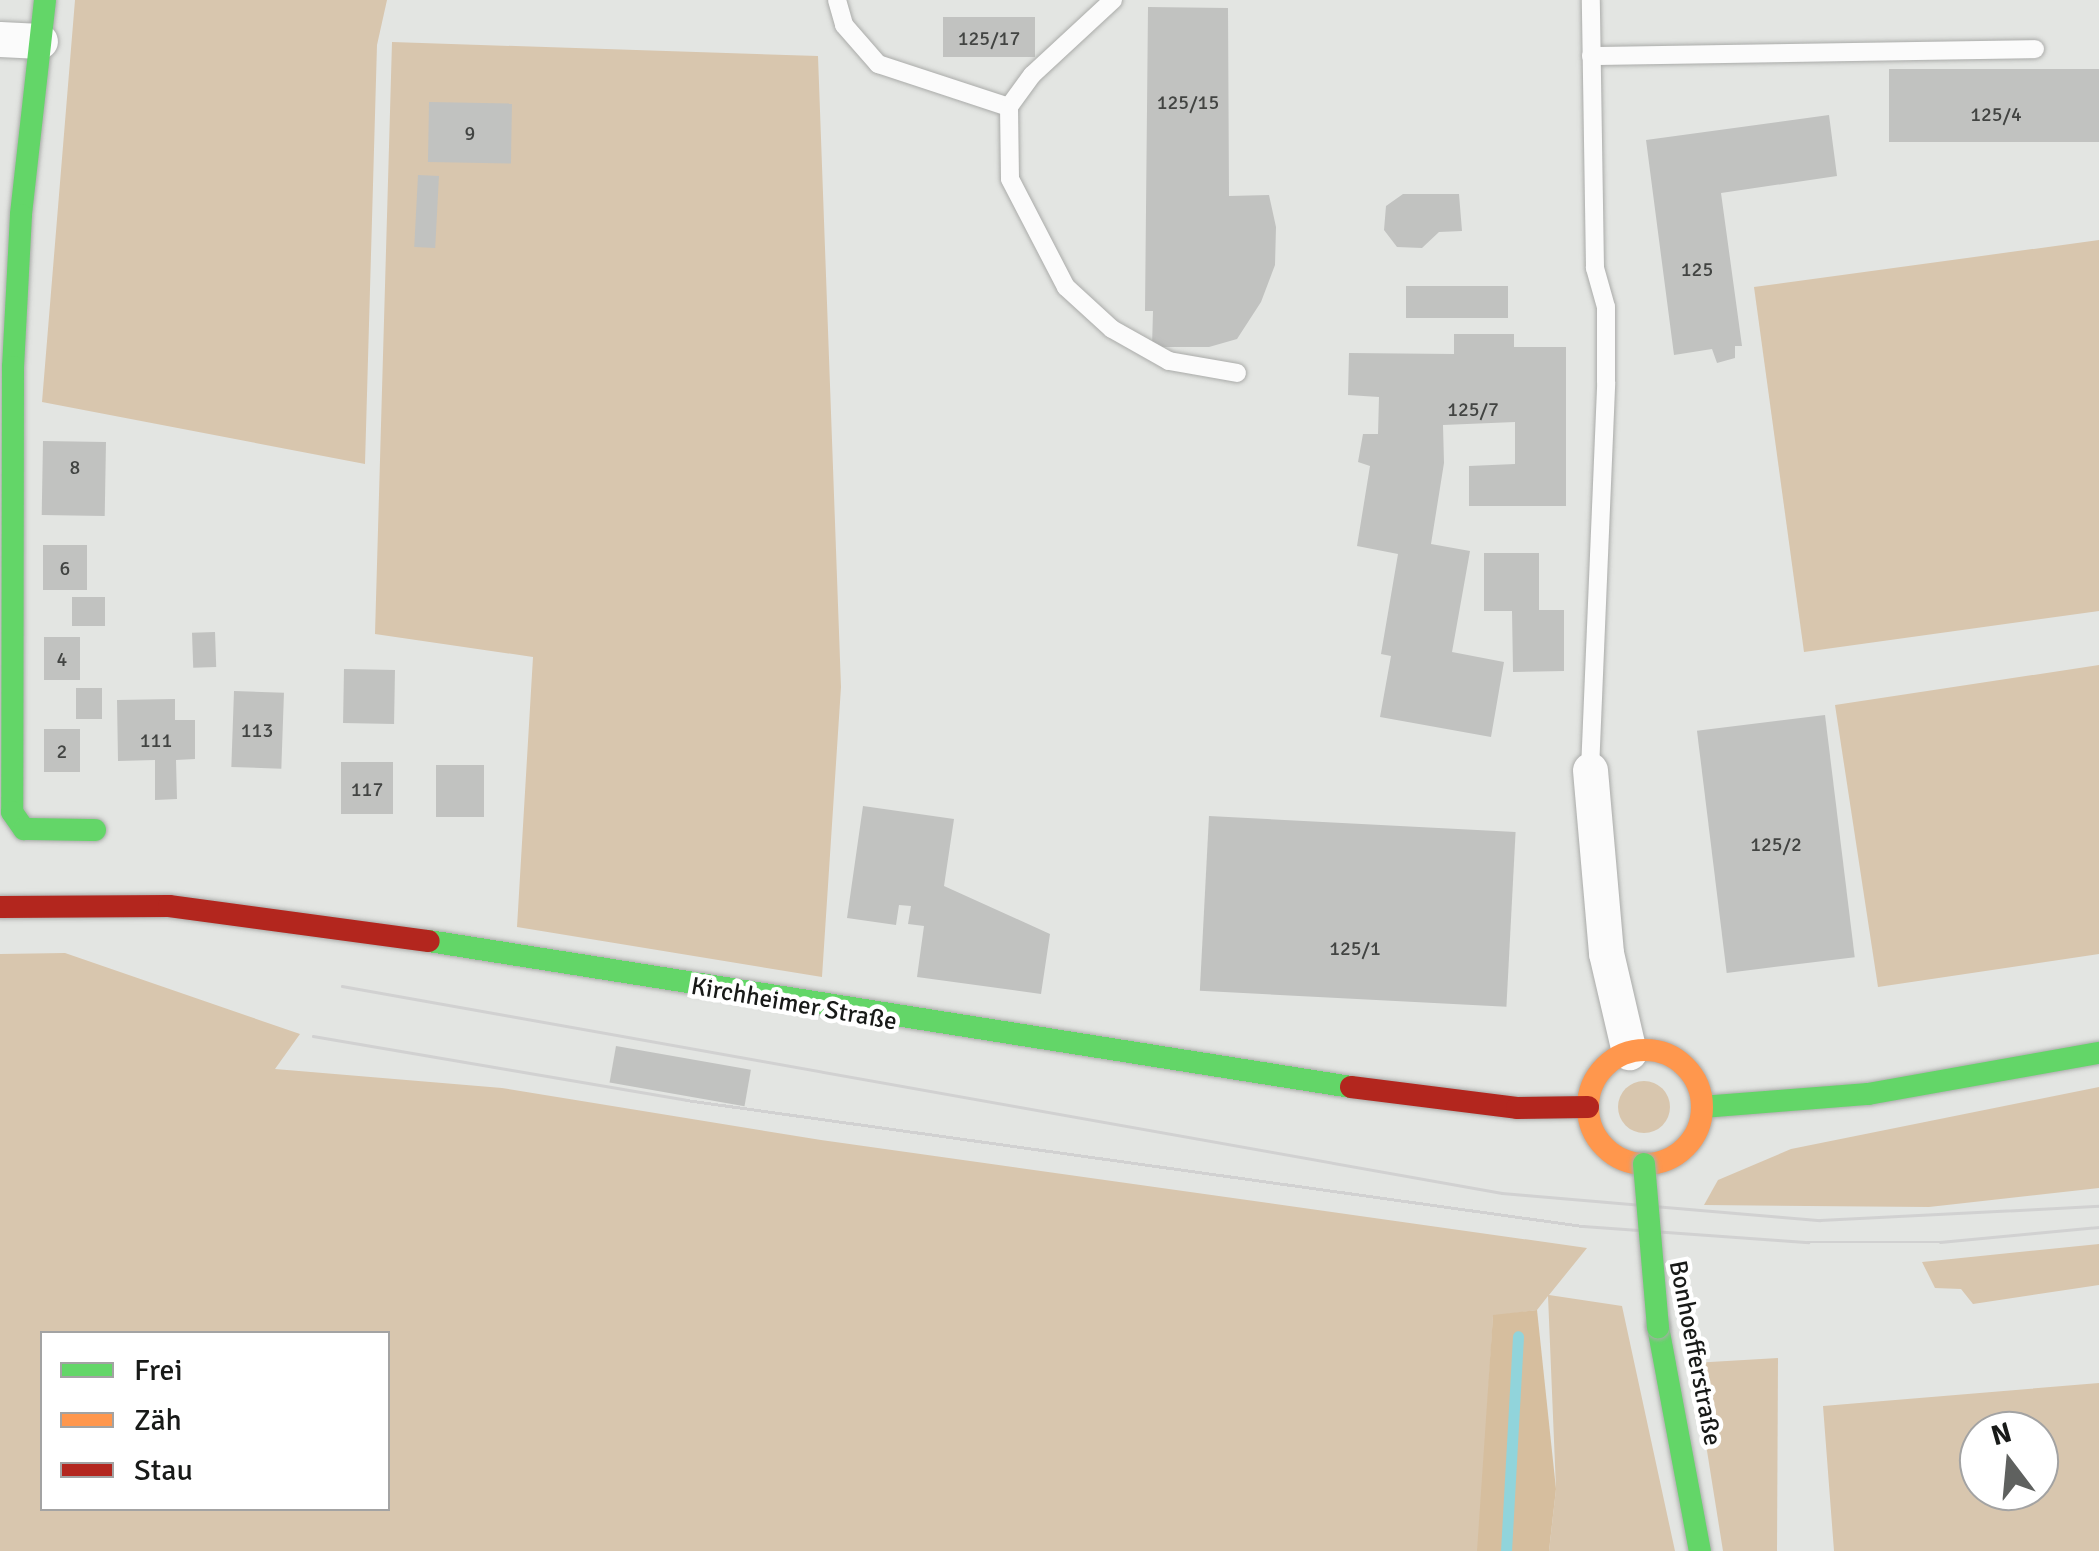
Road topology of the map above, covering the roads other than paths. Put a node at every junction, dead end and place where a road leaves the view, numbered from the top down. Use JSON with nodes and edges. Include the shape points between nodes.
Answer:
{"nodes":[{"id":1,"x":45,"y":0,"type":"edge"},
{"id":2,"x":836,"y":0,"type":"edge"},
{"id":3,"x":1112,"y":0,"type":"edge"},
{"id":4,"x":1591,"y":0,"type":"edge"},
{"id":5,"x":0,"y":40,"type":"edge"},
{"id":6,"x":40,"y":41,"type":"junction"},
{"id":7,"x":2036,"y":49,"type":"dead end"},
{"id":8,"x":1592,"y":56,"type":"junction"},
{"id":9,"x":1009,"y":107,"type":"junction"},
{"id":10,"x":1237,"y":373,"type":"dead end"},
{"id":11,"x":1590,"y":770,"type":"joint"},
{"id":12,"x":95,"y":830,"type":"dead end"},
{"id":13,"x":0,"y":907,"type":"edge"},
{"id":14,"x":1629,"y":1052,"type":"junction"},
{"id":15,"x":2099,"y":1053,"type":"edge"},
{"id":16,"x":1588,"y":1106,"type":"junction"},
{"id":17,"x":1702,"y":1107,"type":"junction"},
{"id":18,"x":1644,"y":1164,"type":"junction"},
{"id":19,"x":1700,"y":1551,"type":"edge"}],
"edges":[{"from":1,"to":6,"type":"main road"},
{"from":2,"to":9,"type":"lane","via":[[844,26],[878,64]]},
{"from":3,"to":9,"type":"lane","via":[[1032,75]]},
{"from":4,"to":8,"type":"lane"},
{"from":5,"to":6,"type":"street"},
{"from":6,"to":12,"type":"main road","via":[[12,367],[12,812],[24,829]]},
{"from":7,"to":8,"type":"lane"},
{"from":8,"to":11,"type":"lane","via":[[1595,268],[1606,308],[1606,382]]},
{"from":9,"to":10,"type":"lane","via":[[1010,179],[1066,287],[1112,330],[1169,360]]},
{"from":11,"to":14,"type":"street","via":[[1606,953]]},
{"from":13,"to":16,"type":"main road","name":"Kirchheimer Straße","via":[[169,906],[291,918],[1185,1066],[1517,1108]]},
{"from":14,"to":16,"type":"main road","via":[[1596,1076]]},
{"from":14,"to":17,"type":"main road","via":[[1661,1052],[1680,1062],[1694,1077]]},
{"from":15,"to":17,"type":"main road","via":[[1868,1094]]},
{"from":16,"to":18,"type":"main road","via":[[1591,1126],[1607,1150]]},
{"from":17,"to":18,"type":"main road","via":[[1681,1152]]},
{"from":18,"to":19,"type":"main road","name":"Bonhoefferstraße","bridge":true,"via":[[1658,1327]]}]}
